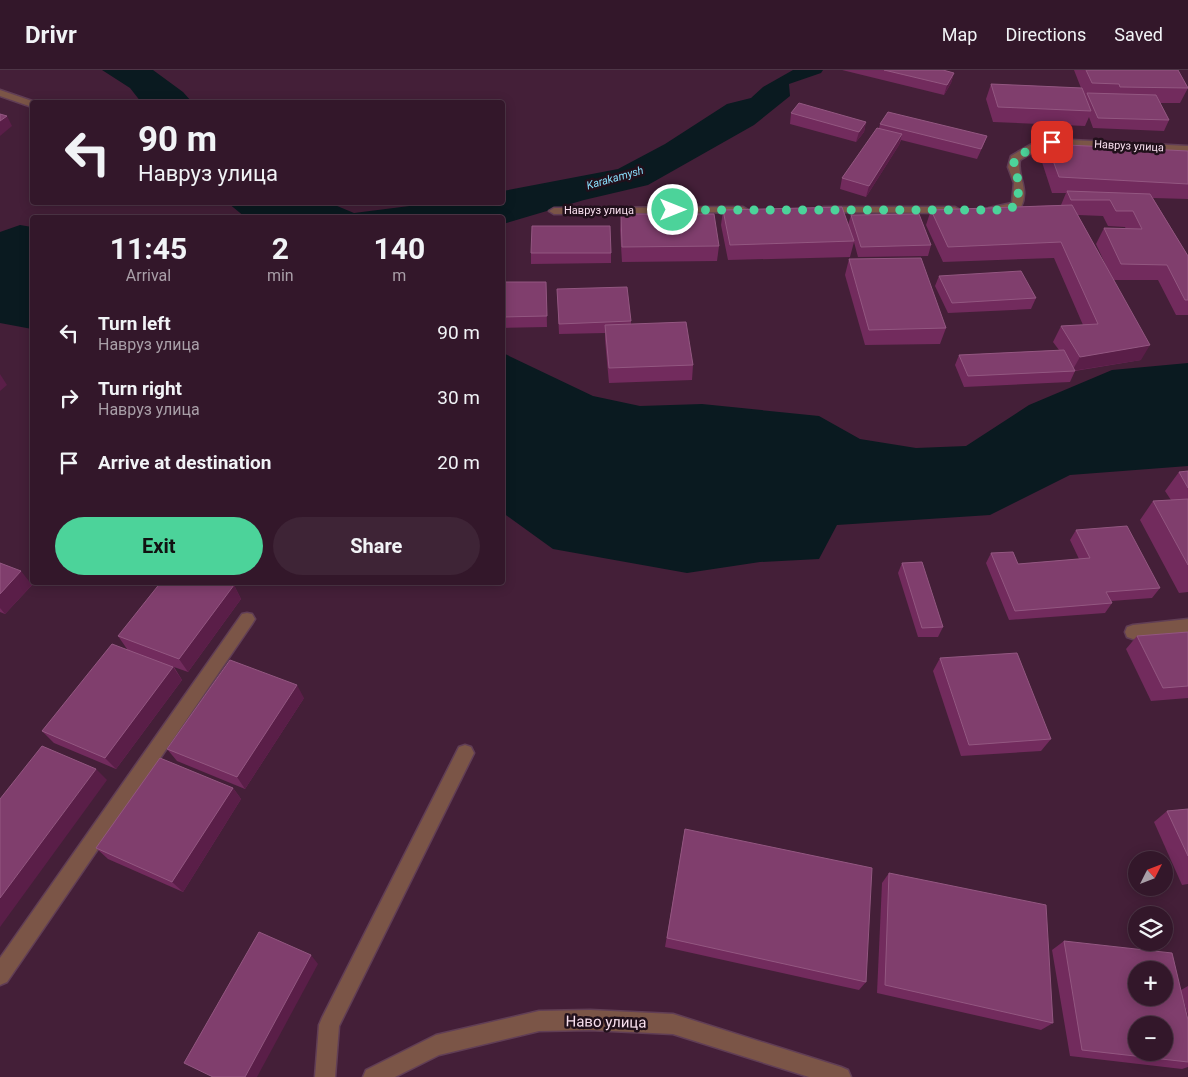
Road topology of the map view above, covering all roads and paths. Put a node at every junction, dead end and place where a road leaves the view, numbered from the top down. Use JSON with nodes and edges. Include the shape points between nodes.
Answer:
{"nodes":[{"id":1,"x":0,"y":93,"type":"edge"},
{"id":2,"x":30,"y":103,"type":"edge"},
{"id":3,"x":1188,"y":149,"type":"edge"},
{"id":4,"x":752,"y":210,"type":"edge"},
{"id":5,"x":811,"y":210,"type":"edge"},
{"id":6,"x":554,"y":211,"type":"dead end"},
{"id":7,"x":247,"y":619,"type":"dead end"},
{"id":8,"x":1188,"y":626,"type":"edge"},
{"id":9,"x":1133,"y":632,"type":"dead end"},
{"id":10,"x":465,"y":753,"type":"dead end"},
{"id":11,"x":0,"y":975,"type":"edge"},
{"id":12,"x":325,"y":1077,"type":"edge"},
{"id":13,"x":373,"y":1077,"type":"edge"},
{"id":14,"x":841,"y":1077,"type":"edge"}],
"edges":[{"from":1,"to":2,"type":"street"},
{"from":3,"to":5,"type":"street","name":"Навруз улица","via":[[1052,142],[1034,147],[1015,158],[1013,167],[1020,184],[1016,205],[1008,210]]},
{"from":4,"to":6,"type":"street","name":"Навруз улица"},
{"from":7,"to":11,"type":"street"},
{"from":8,"to":9,"type":"street"},
{"from":10,"to":12,"type":"street","via":[[329,1024]]},
{"from":13,"to":14,"type":"street","name":"Наво улица","via":[[436,1045],[539,1021],[590,1020],[672,1024]]}]}
